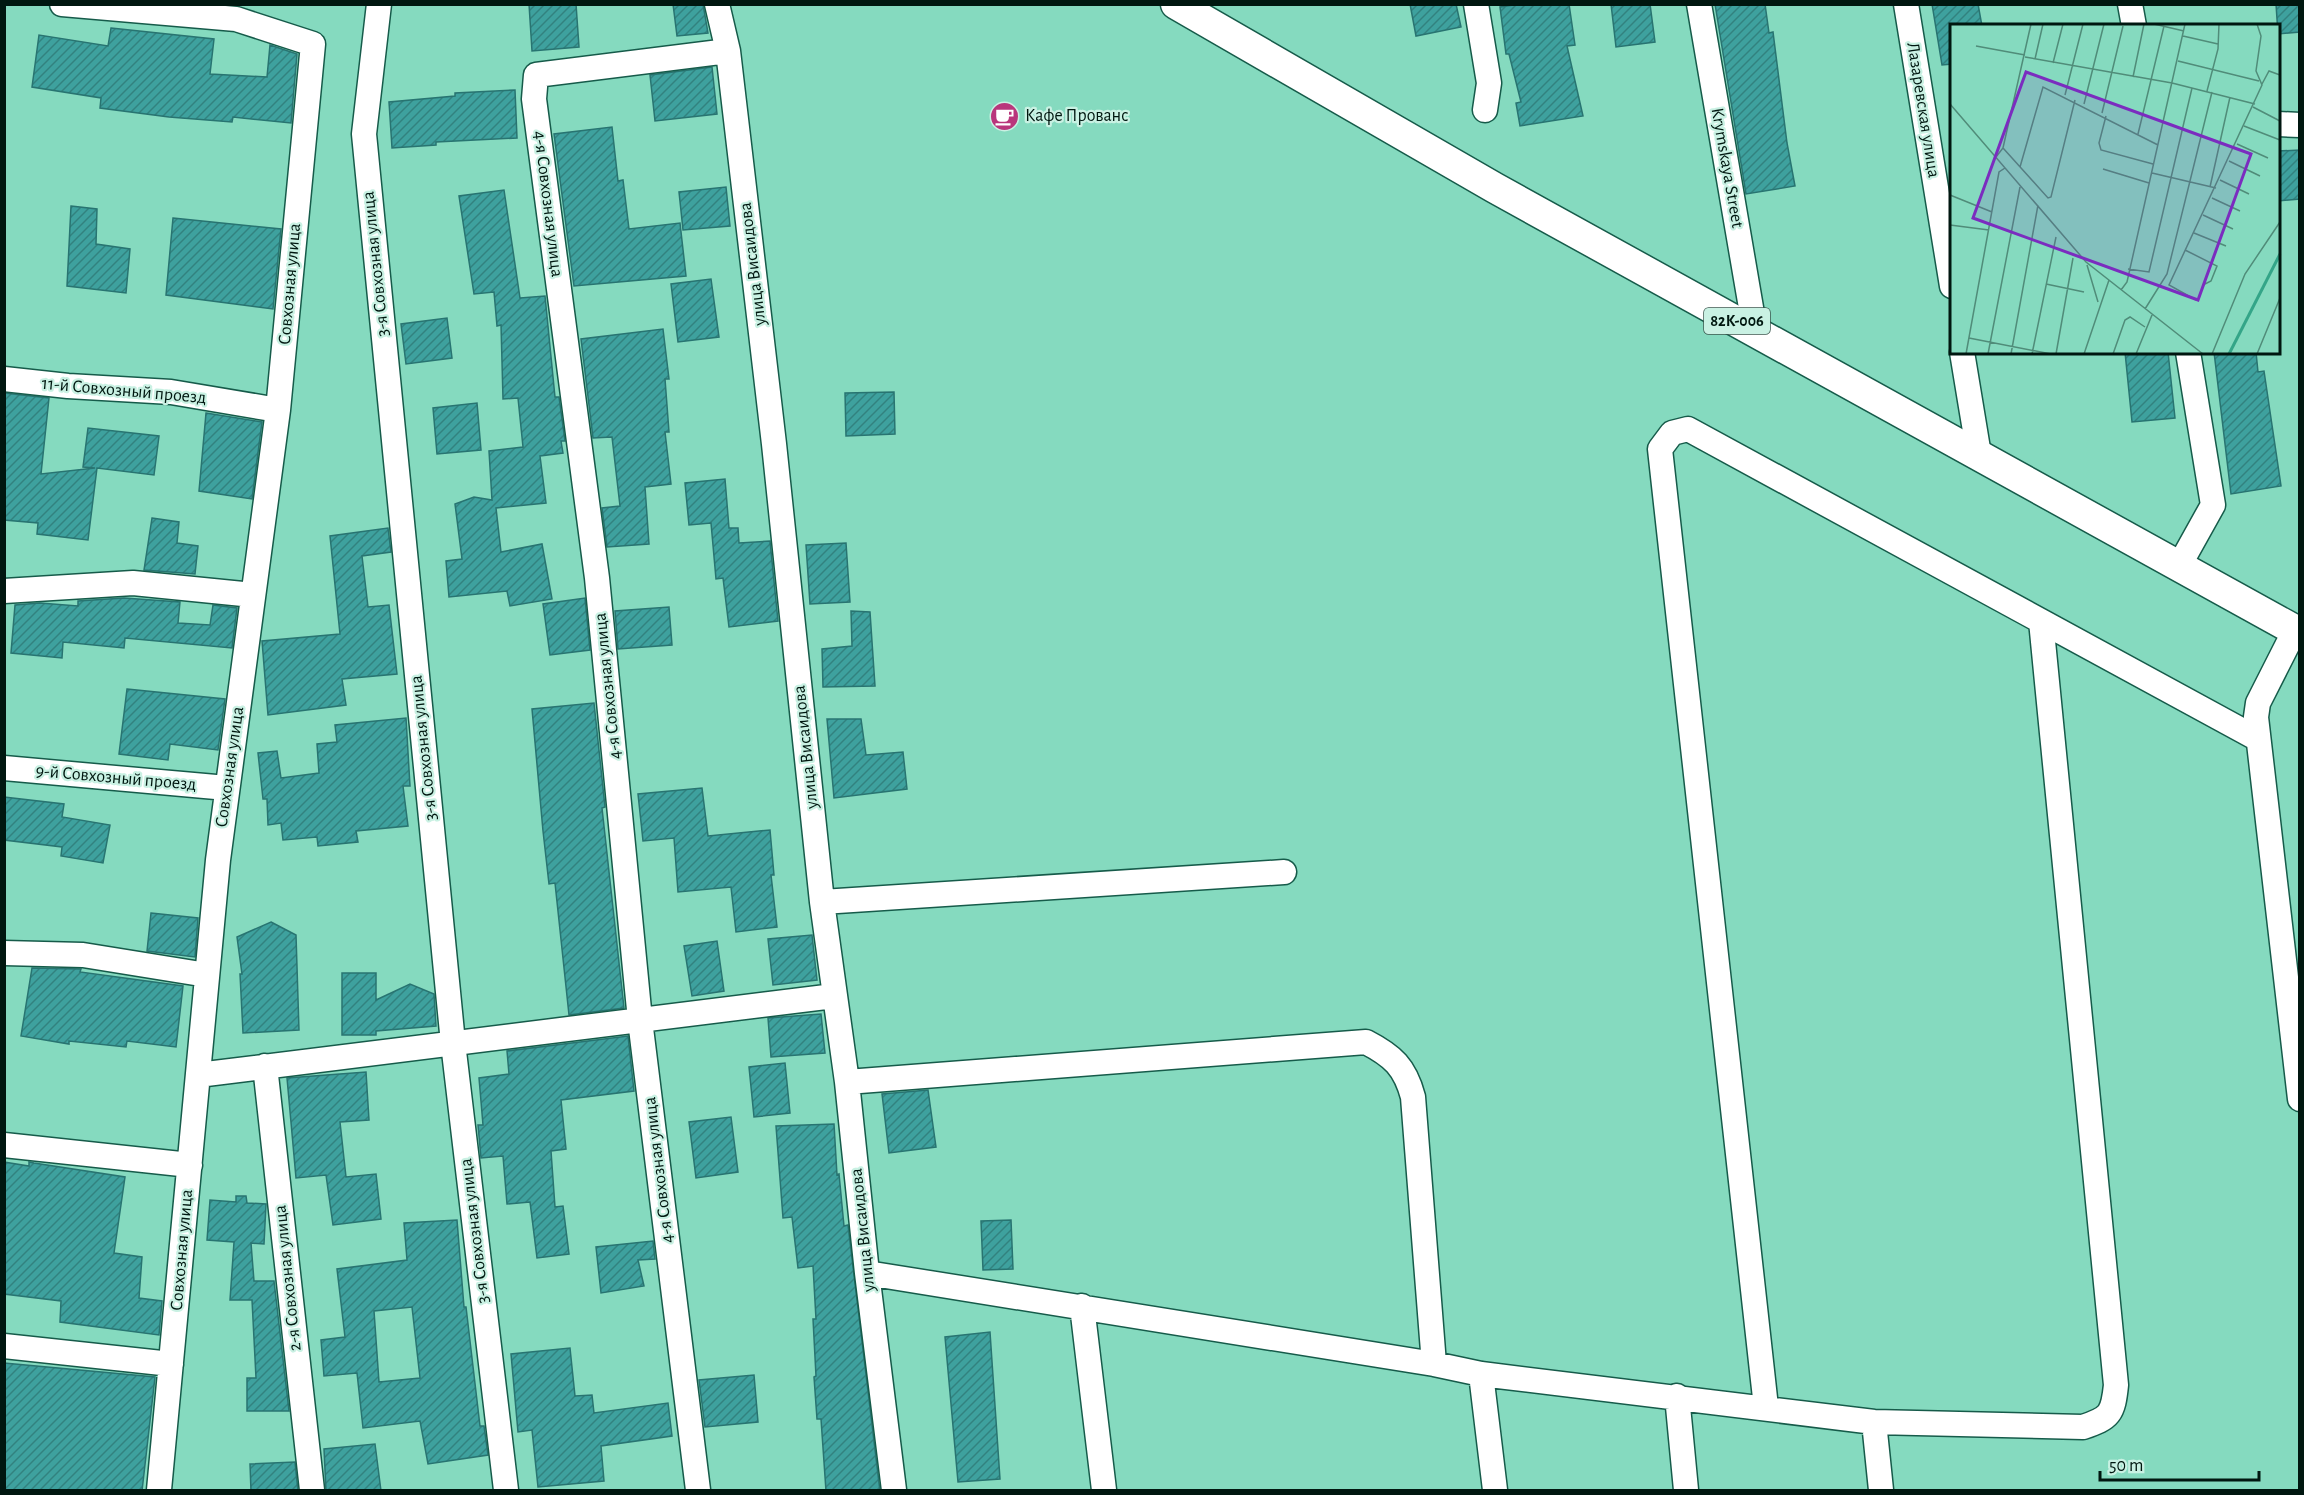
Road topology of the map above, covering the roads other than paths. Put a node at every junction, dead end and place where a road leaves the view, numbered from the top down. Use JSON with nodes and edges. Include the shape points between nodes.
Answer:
{"nodes":[{"id":1,"x":62,"y":4,"type":"edge"},
{"id":2,"x":379,"y":4,"type":"edge"},
{"id":3,"x":717,"y":4,"type":"edge"},
{"id":4,"x":1176,"y":4,"type":"edge"},
{"id":5,"x":1476,"y":4,"type":"edge"},
{"id":6,"x":1699,"y":4,"type":"edge"},
{"id":7,"x":1906,"y":4,"type":"edge"},
{"id":8,"x":2130,"y":4,"type":"edge"},
{"id":9,"x":2134,"y":24,"type":"edge"},
{"id":10,"x":728,"y":51,"type":"junction"},
{"id":11,"x":1485,"y":110,"type":"dead end"},
{"id":12,"x":2280,"y":124,"type":"edge"},
{"id":13,"x":2300,"y":125,"type":"edge"},
{"id":14,"x":1950,"y":274,"type":"edge"},
{"id":15,"x":1755,"y":331,"type":"junction"},
{"id":16,"x":1962,"y":354,"type":"edge"},
{"id":17,"x":2188,"y":354,"type":"edge"},
{"id":18,"x":4,"y":379,"type":"edge"},
{"id":19,"x":278,"y":410,"type":"junction"},
{"id":20,"x":1979,"y":455,"type":"junction"},
{"id":21,"x":2179,"y":566,"type":"junction"},
{"id":22,"x":4,"y":591,"type":"edge"},
{"id":23,"x":253,"y":595,"type":"junction"},
{"id":24,"x":2041,"y":621,"type":"junction"},
{"id":25,"x":2297,"y":632,"type":"edge"},
{"id":26,"x":2256,"y":738,"type":"junction"},
{"id":27,"x":4,"y":768,"type":"edge"},
{"id":28,"x":227,"y":788,"type":"junction"},
{"id":29,"x":1284,"y":872,"type":"dead end"},
{"id":30,"x":822,"y":902,"type":"junction"},
{"id":31,"x":4,"y":953,"type":"edge"},
{"id":32,"x":207,"y":975,"type":"junction"},
{"id":33,"x":834,"y":996,"type":"junction"},
{"id":34,"x":640,"y":1020,"type":"junction"},
{"id":35,"x":453,"y":1043,"type":"junction"},
{"id":36,"x":265,"y":1066,"type":"junction"},
{"id":37,"x":198,"y":1075,"type":"junction"},
{"id":38,"x":848,"y":1082,"type":"junction"},
{"id":39,"x":2300,"y":1099,"type":"edge"},
{"id":40,"x":4,"y":1145,"type":"edge"},
{"id":41,"x":190,"y":1165,"type":"junction"},
{"id":42,"x":867,"y":1273,"type":"junction"},
{"id":43,"x":1083,"y":1306,"type":"junction"},
{"id":44,"x":4,"y":1346,"type":"edge"},
{"id":45,"x":171,"y":1364,"type":"junction"},
{"id":46,"x":1434,"y":1364,"type":"junction"},
{"id":47,"x":1481,"y":1374,"type":"junction"},
{"id":48,"x":1677,"y":1396,"type":"junction"},
{"id":49,"x":1766,"y":1407,"type":"junction"},
{"id":50,"x":1874,"y":1422,"type":"junction"},
{"id":51,"x":159,"y":1491,"type":"edge"},
{"id":52,"x":312,"y":1491,"type":"edge"},
{"id":53,"x":506,"y":1491,"type":"edge"},
{"id":54,"x":698,"y":1491,"type":"edge"},
{"id":55,"x":894,"y":1491,"type":"edge"},
{"id":56,"x":1104,"y":1491,"type":"edge"},
{"id":57,"x":1495,"y":1491,"type":"edge"},
{"id":58,"x":1686,"y":1491,"type":"edge"},
{"id":59,"x":1881,"y":1491,"type":"edge"}],
"edges":[{"from":1,"to":19,"type":"street","name":"Совхозная улица","via":[[236,19],[313,44]]},
{"from":2,"to":35,"type":"street","name":"3-я Совхозная улица","via":[[364,134]]},
{"from":3,"to":10,"type":"street","name":"улица Висаидова"},
{"from":4,"to":15,"type":"main road","number":"82К-006","via":[[1506,194]]},
{"from":5,"to":11,"type":"street","via":[[1488,83]]},
{"from":6,"to":15,"type":"street","name":"Krymskaya Street"},
{"from":7,"to":14,"type":"street","name":"Лазаревская улица"},
{"from":8,"to":9,"type":"street"},
{"from":10,"to":30,"type":"street","name":"улица Висаидова"},
{"from":10,"to":34,"type":"street","name":"4-я Совхозная улица","via":[[536,75],[534,99],[597,578]]},
{"from":12,"to":13,"type":"street"},
{"from":15,"to":20,"type":"main road","number":"82К-006"},
{"from":16,"to":20,"type":"street"},
{"from":17,"to":21,"type":"street","via":[[2213,505]]},
{"from":18,"to":19,"type":"street","name":"11-й Совхозный проезд","via":[[171,392]]},
{"from":19,"to":23,"type":"street","name":"Совхозная улица"},
{"from":20,"to":21,"type":"main road","number":"82К-006"},
{"from":21,"to":25,"type":"main road","number":"82К-006"},
{"from":22,"to":23,"type":"street","via":[[133,583]]},
{"from":23,"to":28,"type":"street","name":"Совхозная улица"},
{"from":24,"to":26,"type":"street"},
{"from":24,"to":49,"type":"street","via":[[1688,429],[1672,433],[1660,449]]},
{"from":24,"to":50,"type":"street","via":[[2116,1385],[2114,1408],[2103,1421],[2083,1427]]},
{"from":25,"to":26,"type":"street","via":[[2259,703]]},
{"from":26,"to":39,"type":"street"},
{"from":27,"to":28,"type":"street","name":"9-й Совхозный проезд"},
{"from":28,"to":32,"type":"street","name":"Совхозная улица"},
{"from":29,"to":30,"type":"street"},
{"from":30,"to":33,"type":"street","name":"улица Висаидова"},
{"from":31,"to":32,"type":"street","via":[[83,955]]},
{"from":32,"to":37,"type":"street","name":"Совхозная улица"},
{"from":33,"to":34,"type":"street"},
{"from":33,"to":38,"type":"street","name":"улица Висаидова"},
{"from":34,"to":35,"type":"street"},
{"from":34,"to":54,"type":"street","name":"4-я Совхозная улица"},
{"from":35,"to":36,"type":"street"},
{"from":35,"to":53,"type":"street","name":"3-я Совхозная улица"},
{"from":36,"to":37,"type":"street"},
{"from":36,"to":52,"type":"street","name":"2-я Совхозная улица"},
{"from":37,"to":41,"type":"street","name":"Совхозная улица"},
{"from":38,"to":42,"type":"street","name":"улица Висаидова"},
{"from":38,"to":46,"type":"street","via":[[1366,1042],[1386,1053],[1407,1075],[1413,1097]]},
{"from":40,"to":41,"type":"street"},
{"from":41,"to":45,"type":"street","name":"Совхозная улица"},
{"from":42,"to":43,"type":"street"},
{"from":42,"to":55,"type":"street","name":"улица Висаидова"},
{"from":43,"to":46,"type":"street"},
{"from":43,"to":56,"type":"street"},
{"from":44,"to":45,"type":"street"},
{"from":45,"to":51,"type":"street","name":"Совхозная улица"},
{"from":46,"to":47,"type":"street"},
{"from":47,"to":48,"type":"street"},
{"from":47,"to":57,"type":"street"},
{"from":48,"to":49,"type":"street"},
{"from":48,"to":58,"type":"street"},
{"from":49,"to":50,"type":"street"},
{"from":50,"to":59,"type":"street"}]}
